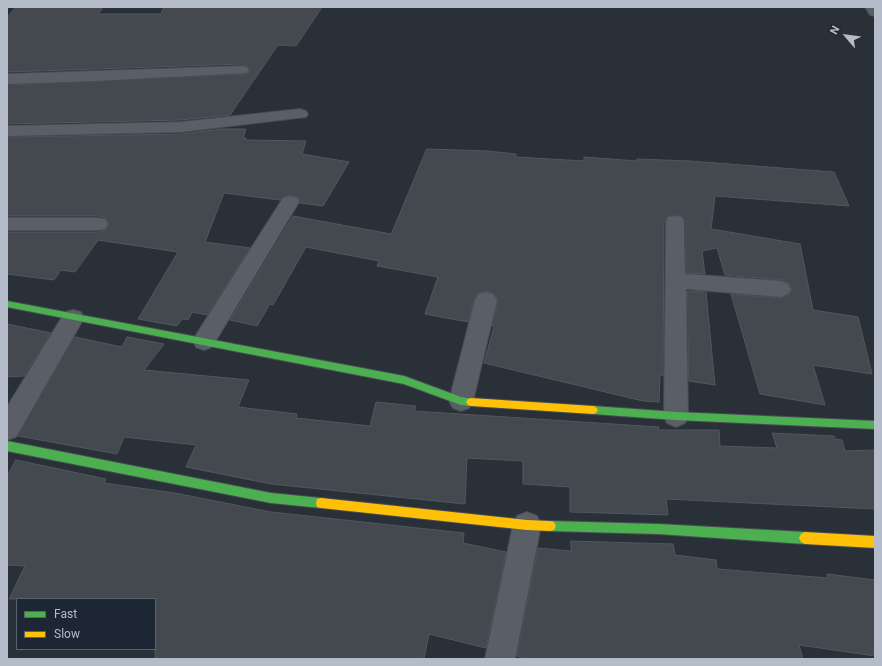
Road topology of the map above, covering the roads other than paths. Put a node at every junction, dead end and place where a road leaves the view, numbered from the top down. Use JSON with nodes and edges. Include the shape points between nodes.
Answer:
{"nodes":[{"id":1,"x":242,"y":70,"type":"dead end"},
{"id":2,"x":7,"y":79,"type":"edge"},
{"id":3,"x":300,"y":114,"type":"dead end"},
{"id":4,"x":7,"y":132,"type":"edge"},
{"id":5,"x":290,"y":202,"type":"dead end"},
{"id":6,"x":675,"y":222,"type":"dead end"},
{"id":7,"x":7,"y":224,"type":"edge"},
{"id":8,"x":98,"y":224,"type":"dead end"},
{"id":9,"x":675,"y":281,"type":"junction"},
{"id":10,"x":781,"y":289,"type":"dead end"},
{"id":11,"x":486,"y":300,"type":"dead end"},
{"id":12,"x":7,"y":304,"type":"edge"},
{"id":13,"x":72,"y":318,"type":"junction"},
{"id":14,"x":204,"y":341,"type":"junction"},
{"id":15,"x":461,"y":401,"type":"junction"},
{"id":16,"x":676,"y":416,"type":"junction"},
{"id":17,"x":875,"y":425,"type":"edge"},
{"id":18,"x":7,"y":429,"type":"edge"},
{"id":19,"x":7,"y":446,"type":"edge"},
{"id":20,"x":527,"y":525,"type":"junction"},
{"id":21,"x":875,"y":542,"type":"edge"},
{"id":22,"x":500,"y":659,"type":"edge"}],
"edges":[{"from":1,"to":2,"type":"street"},
{"from":3,"to":4,"type":"street","via":[[181,127]]},
{"from":5,"to":14,"type":"street"},
{"from":6,"to":9,"type":"street"},
{"from":7,"to":8,"type":"street"},
{"from":9,"to":10,"type":"street"},
{"from":9,"to":16,"type":"street"},
{"from":11,"to":15,"type":"street"},
{"from":12,"to":13,"type":"street"},
{"from":13,"to":14,"type":"street"},
{"from":13,"to":18,"type":"street"},
{"from":14,"to":15,"type":"street","via":[[404,380]]},
{"from":15,"to":16,"type":"street"},
{"from":16,"to":17,"type":"street"},
{"from":19,"to":20,"type":"street","via":[[271,498]]},
{"from":20,"to":21,"type":"street","via":[[658,529]]},
{"from":20,"to":22,"type":"street"}]}
